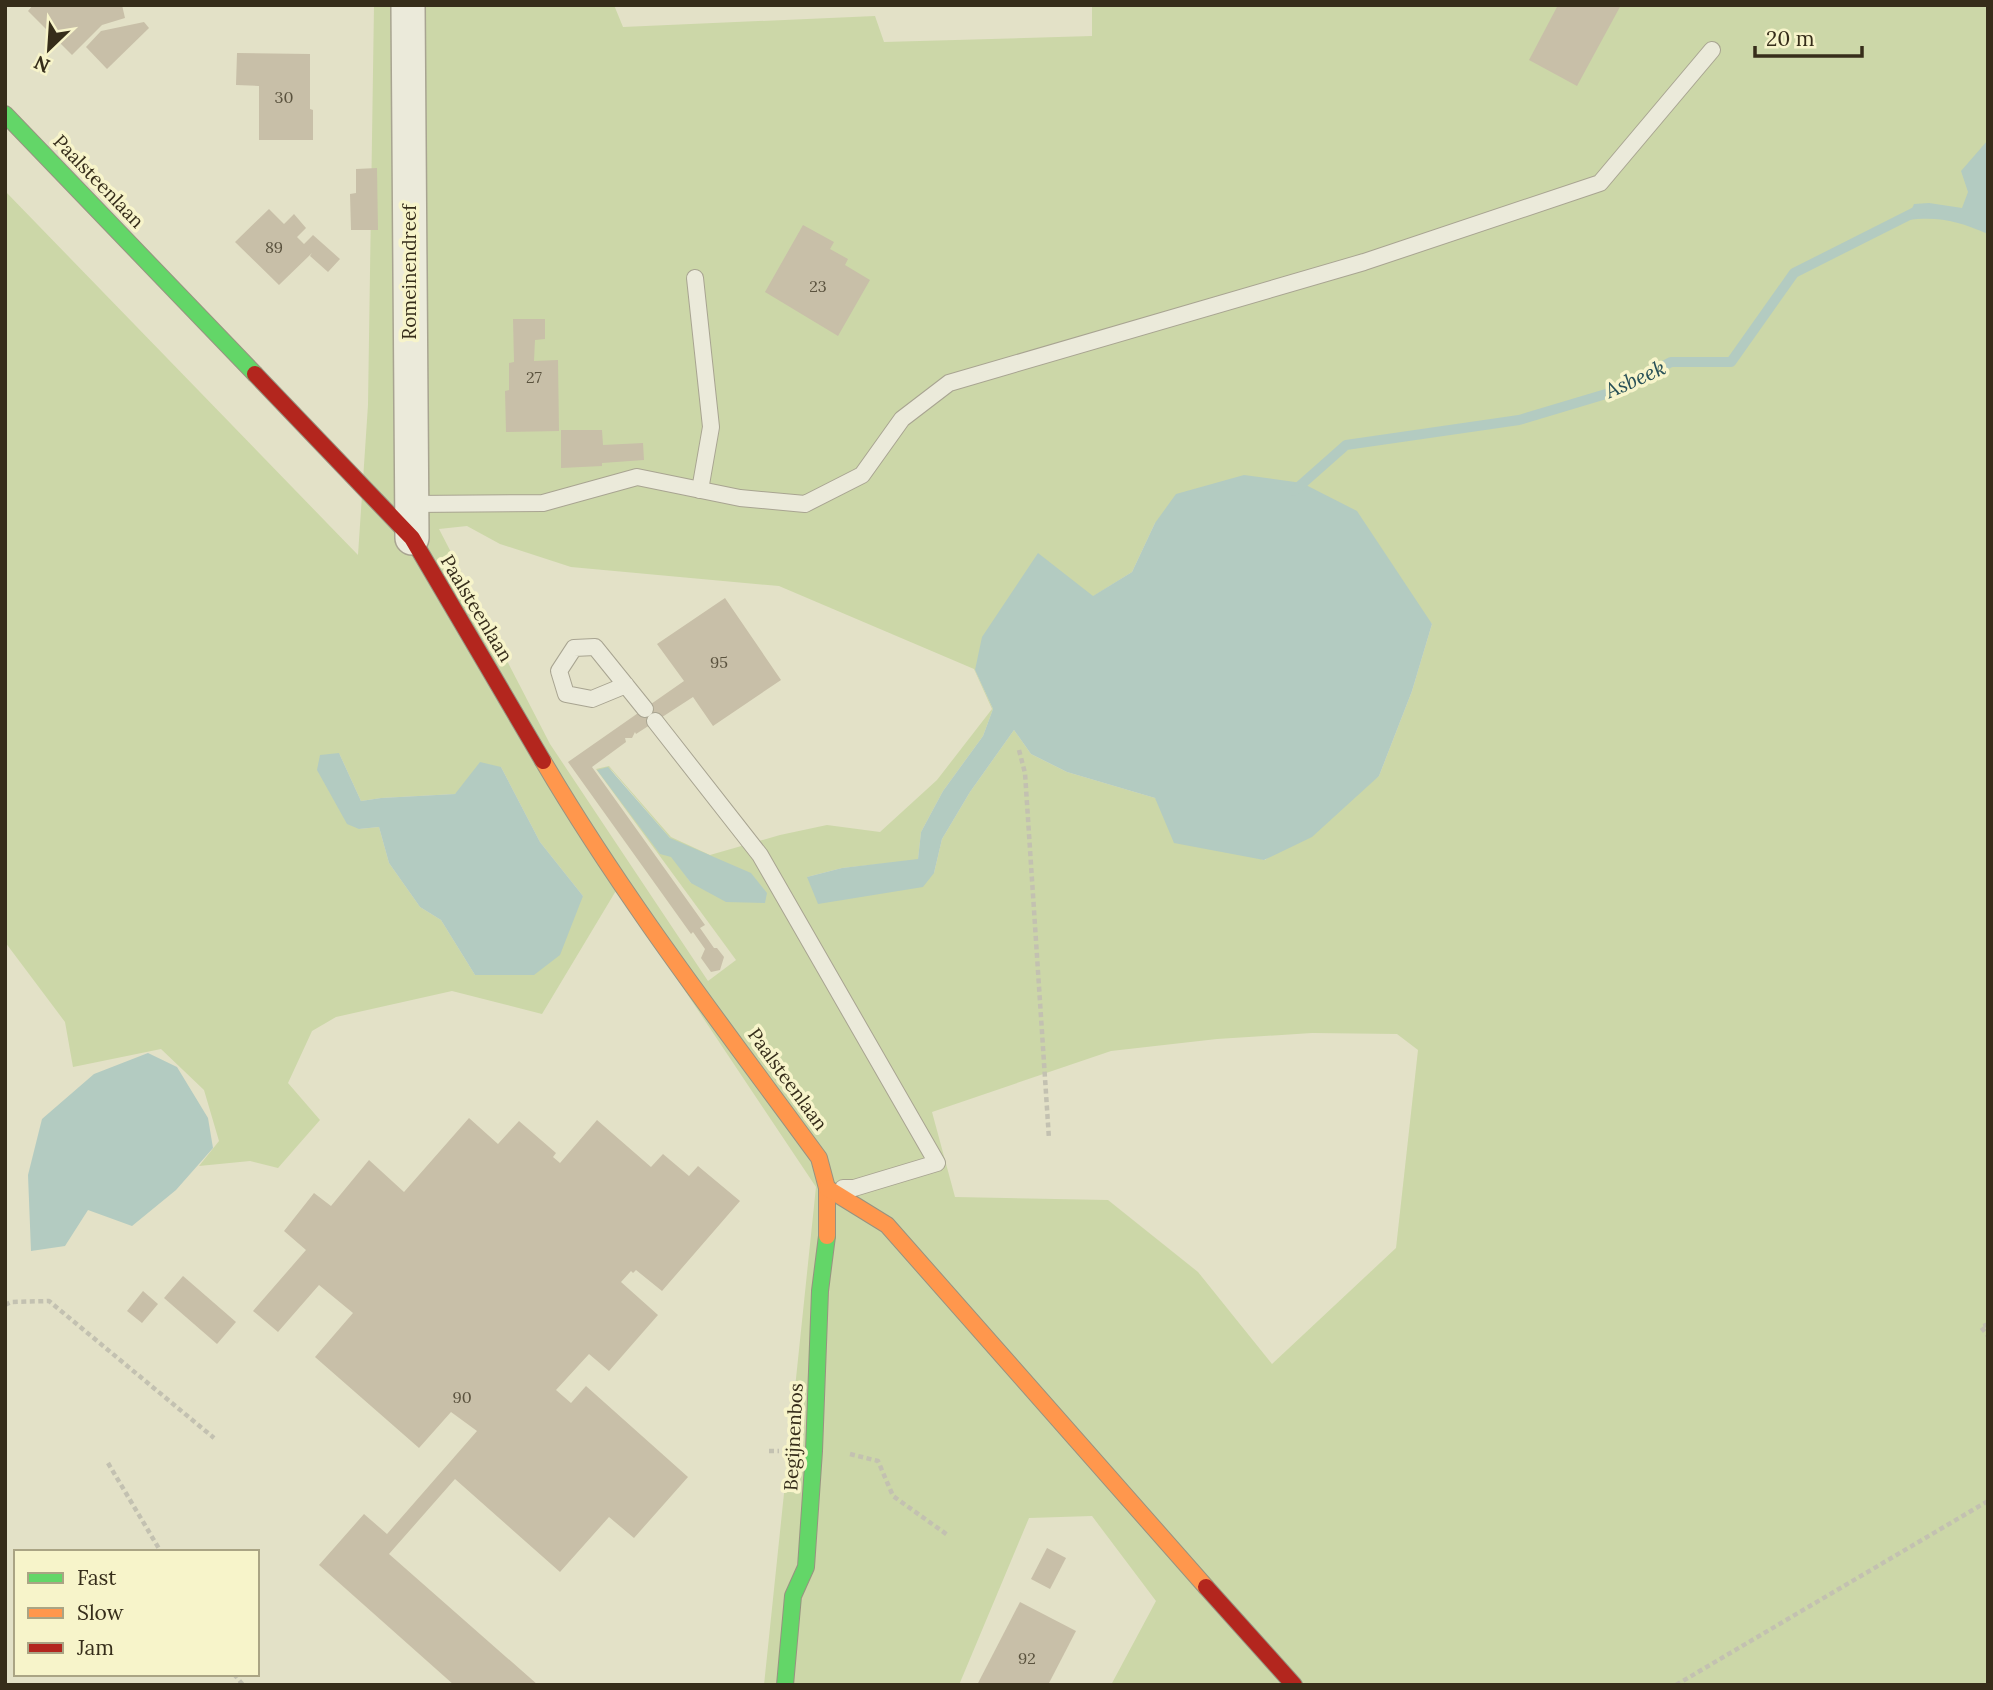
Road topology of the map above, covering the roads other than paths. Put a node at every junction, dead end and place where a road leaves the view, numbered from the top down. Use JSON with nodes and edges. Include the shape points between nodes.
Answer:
{"nodes":[{"id":1,"x":408,"y":5,"type":"edge"},
{"id":2,"x":1712,"y":50,"type":"dead end"},
{"id":3,"x":5,"y":114,"type":"edge"},
{"id":4,"x":695,"y":278,"type":"dead end"},
{"id":5,"x":700,"y":490,"type":"junction"},
{"id":6,"x":411,"y":504,"type":"junction"},
{"id":7,"x":412,"y":538,"type":"junction"},
{"id":8,"x":626,"y":685,"type":"dead end"},
{"id":9,"x":827,"y":1188,"type":"junction"},
{"id":10,"x":785,"y":1685,"type":"edge"},
{"id":11,"x":1294,"y":1685,"type":"edge"}],
"edges":[{"from":1,"to":6,"type":"street","name":"Romeinendreef"},
{"from":2,"to":5,"type":"lane","via":[[1600,183],[1364,262],[949,383],[902,419],[862,475],[805,504]]},
{"from":3,"to":7,"type":"street","name":"Paalsteenlaan"},
{"from":4,"to":5,"type":"lane","via":[[711,427]]},
{"from":5,"to":6,"type":"lane","via":[[637,477],[543,503]]},
{"from":6,"to":7,"type":"street","name":"Romeinendreef"},
{"from":7,"to":9,"type":"street","name":"Paalsteenlaan","via":[[573,814],[819,1158]]},
{"from":8,"to":9,"type":"lane","via":[[760,855],[937,1163],[854,1188]]},
{"from":9,"to":10,"type":"street","name":"Begijnenbos","via":[[806,1567],[793,1596]]},
{"from":9,"to":11,"type":"street","via":[[887,1225]]}]}
